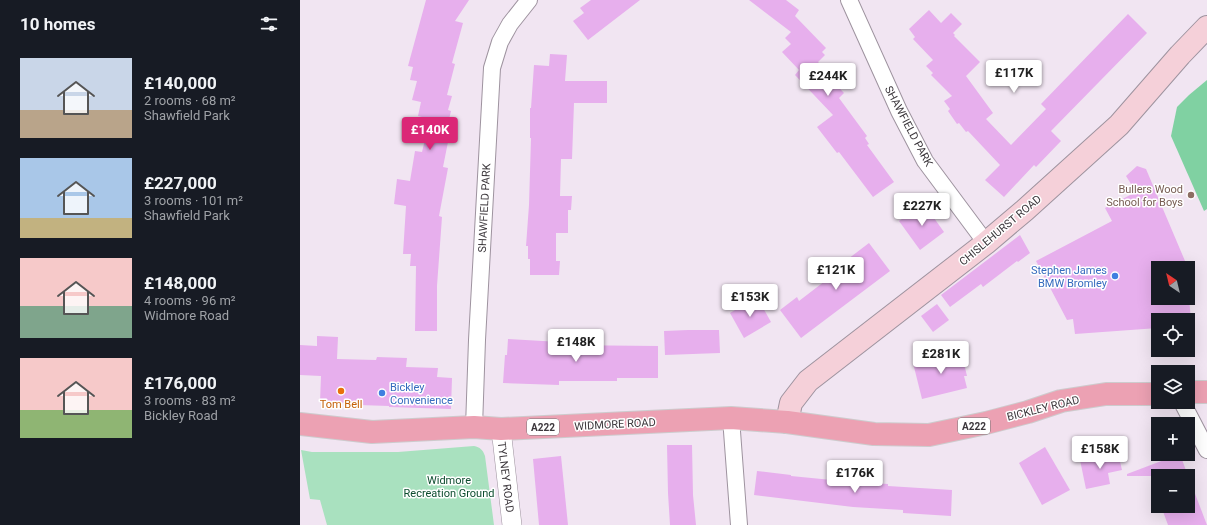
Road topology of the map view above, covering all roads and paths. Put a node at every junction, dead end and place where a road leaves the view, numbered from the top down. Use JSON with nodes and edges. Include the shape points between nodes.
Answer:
{"nodes":[{"id":1,"x":529,"y":0,"type":"edge"},
{"id":2,"x":849,"y":0,"type":"edge"},
{"id":3,"x":1207,"y":27,"type":"edge"},
{"id":4,"x":986,"y":243,"type":"junction"},
{"id":5,"x":1195,"y":392,"type":"edge"},
{"id":6,"x":1207,"y":392,"type":"edge"},
{"id":7,"x":1151,"y":394,"type":"edge"},
{"id":8,"x":1186,"y":409,"type":"edge"},
{"id":9,"x":731,"y":418,"type":"junction"},
{"id":10,"x":787,"y":422,"type":"junction"},
{"id":11,"x":300,"y":424,"type":"edge"},
{"id":12,"x":474,"y":427,"type":"junction"},
{"id":13,"x":500,"y":429,"type":"junction"},
{"id":14,"x":1207,"y":450,"type":"edge"},
{"id":15,"x":512,"y":525,"type":"edge"},
{"id":16,"x":739,"y":525,"type":"edge"}],
"edges":[{"from":1,"to":12,"type":"street","name":"SHAWFIELD PARK","via":[[500,42],[492,68]]},
{"from":2,"to":4,"type":"street","name":"SHAWFIELD PARK","via":[[899,111],[925,161]]},
{"from":3,"to":4,"type":"main road","name":"CHISLEHURST ROAD","via":[[1119,126]]},
{"from":4,"to":10,"type":"main road","name":"CHISLEHURST ROAD","via":[[808,381],[791,403]]},
{"from":5,"to":6,"type":"main road"},
{"from":7,"to":10,"type":"main road","name":"BICKLEY ROAD","number":"A222","via":[[1106,394],[1061,402],[929,435],[874,434]]},
{"from":8,"to":14,"type":"street"},
{"from":9,"to":10,"type":"main road","name":"WIDMORE ROAD","number":"A222"},
{"from":9,"to":13,"type":"main road","name":"WIDMORE ROAD","number":"A222"},
{"from":9,"to":16,"type":"street"},
{"from":11,"to":12,"type":"main road","name":"WIDMORE ROAD","number":"A222","via":[[372,432]]},
{"from":12,"to":13,"type":"main road","name":"WIDMORE ROAD","number":"A222"},
{"from":13,"to":15,"type":"street","name":"TYLNEY ROAD"}]}
